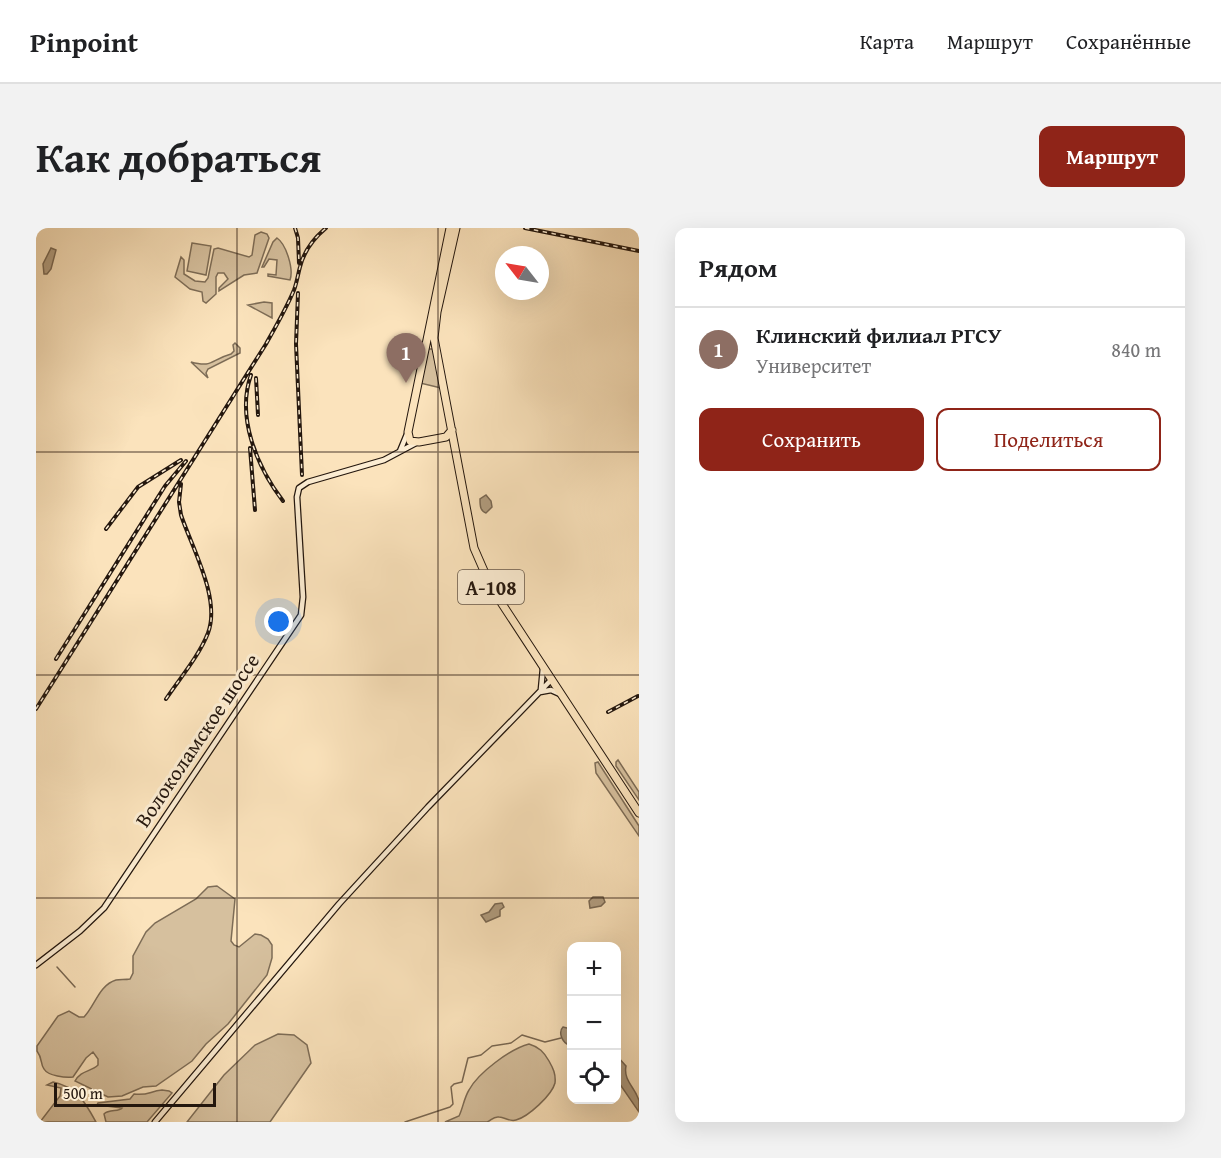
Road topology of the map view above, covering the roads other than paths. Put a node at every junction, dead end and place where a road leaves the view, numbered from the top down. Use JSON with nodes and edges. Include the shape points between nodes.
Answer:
{"nodes":[{"id":1,"x":450,"y":228,"type":"edge"},
{"id":2,"x":456,"y":228,"type":"edge"},
{"id":3,"x":446,"y":261,"type":"junction"},
{"id":4,"x":425,"y":349,"type":"junction"},
{"id":5,"x":437,"y":350,"type":"junction"},
{"id":6,"x":452,"y":430,"type":"junction"},
{"id":7,"x":408,"y":432,"type":"junction"},
{"id":8,"x":446,"y":437,"type":"junction"},
{"id":9,"x":419,"y":442,"type":"junction"},
{"id":10,"x":454,"y":442,"type":"junction"},
{"id":11,"x":393,"y":456,"type":"junction"},
{"id":12,"x":542,"y":665,"type":"junction"},
{"id":13,"x":552,"y":679,"type":"junction"},
{"id":14,"x":540,"y":692,"type":"junction"},
{"id":15,"x":562,"y":694,"type":"junction"},
{"id":16,"x":639,"y":813,"type":"edge"},
{"id":17,"x":36,"y":965,"type":"edge"},
{"id":18,"x":155,"y":1122,"type":"edge"}],
"edges":[{"from":1,"to":3,"type":"highway","number":"А-108"},
{"from":2,"to":3,"type":"highway","number":"А-108"},
{"from":3,"to":4,"type":"highway","number":"А-108"},
{"from":3,"to":5,"type":"highway","number":"А-108","via":[[434,328]]},
{"from":4,"to":5,"type":"highway","via":[[430,346]]},
{"from":4,"to":7,"type":"highway","number":"А-108"},
{"from":5,"to":6,"type":"highway","number":"А-108"},
{"from":6,"to":8,"type":"highway"},
{"from":6,"to":10,"type":"highway","number":"А-108"},
{"from":7,"to":9,"type":"highway","via":[[410,441]]},
{"from":7,"to":11,"type":"street","via":[[403,447]]},
{"from":8,"to":9,"type":"highway"},
{"from":8,"to":10,"type":"highway"},
{"from":9,"to":11,"type":"street","name":"Волоколамское шоссе"},
{"from":10,"to":12,"type":"highway","number":"А-108","via":[[469,527],[481,567]]},
{"from":11,"to":17,"type":"street","name":"Волоколамское шоссе","via":[[299,488],[301,615],[104,908]]},
{"from":12,"to":13,"type":"highway","number":"А-108"},
{"from":12,"to":14,"type":"street"},
{"from":13,"to":14,"type":"street"},
{"from":13,"to":15,"type":"highway","number":"А-108"},
{"from":14,"to":15,"type":"street"},
{"from":14,"to":18,"type":"street","via":[[339,904]]},
{"from":15,"to":16,"type":"highway","number":"А-108"}]}
